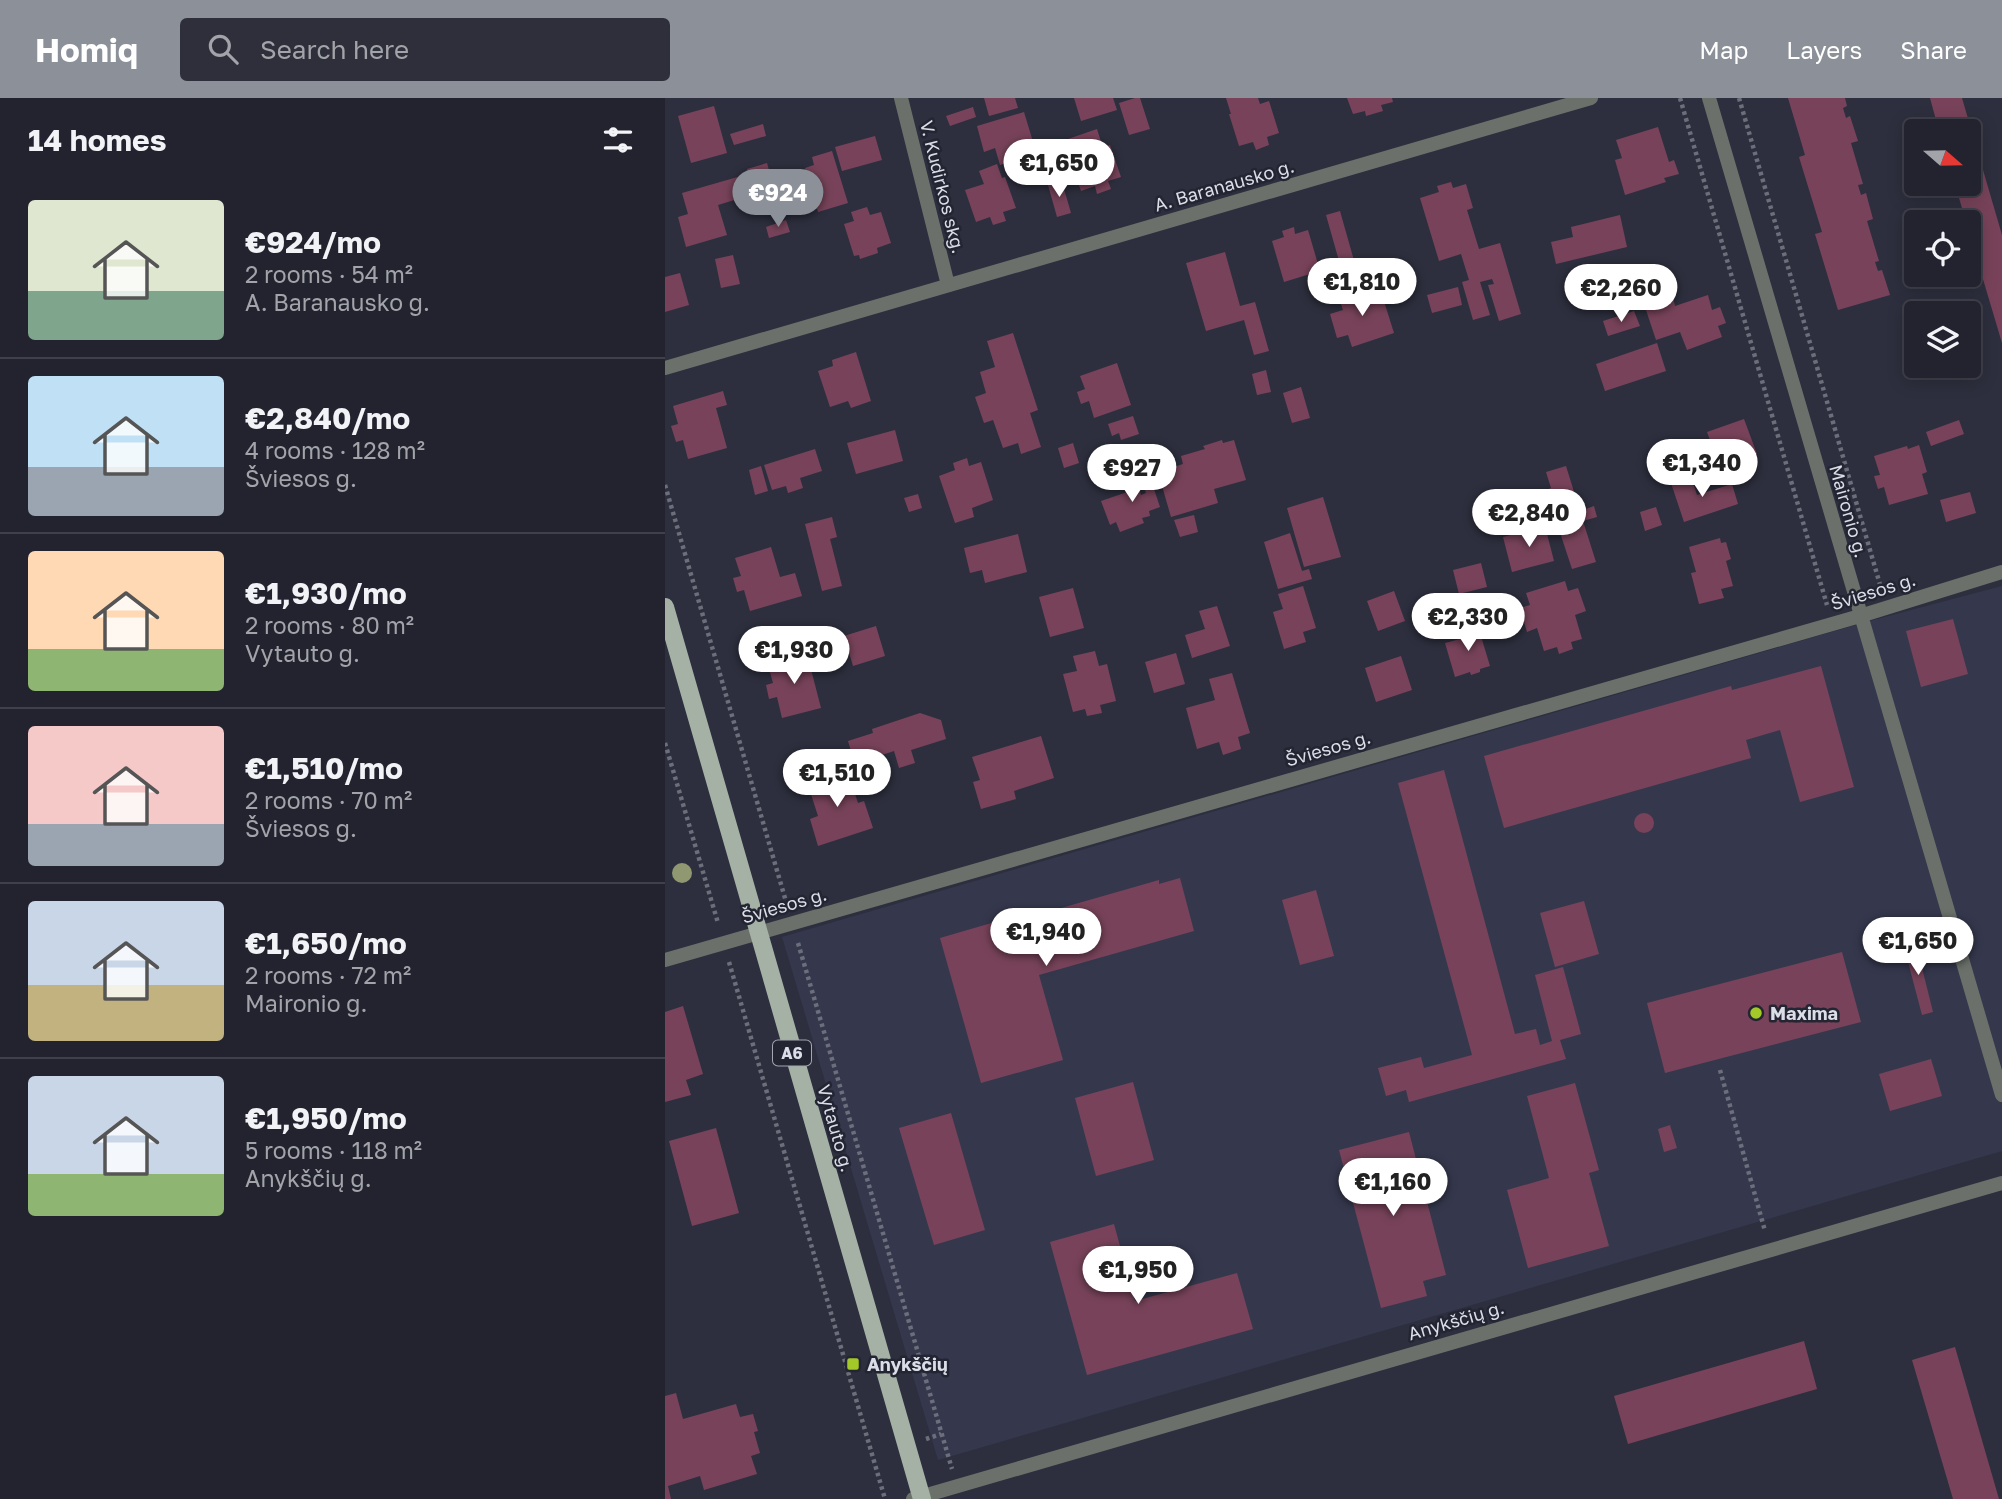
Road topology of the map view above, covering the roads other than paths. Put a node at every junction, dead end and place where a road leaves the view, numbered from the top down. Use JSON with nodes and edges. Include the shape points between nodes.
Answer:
{"nodes":[{"id":1,"x":901,"y":98,"type":"edge"},
{"id":2,"x":1591,"y":98,"type":"edge"},
{"id":3,"x":1709,"y":98,"type":"edge"},
{"id":4,"x":948,"y":285,"type":"junction"},
{"id":5,"x":665,"y":368,"type":"edge"},
{"id":6,"x":2002,"y":572,"type":"edge"},
{"id":7,"x":665,"y":607,"type":"edge"},
{"id":8,"x":1860,"y":616,"type":"junction"},
{"id":9,"x":757,"y":933,"type":"junction"},
{"id":10,"x":665,"y":960,"type":"edge"},
{"id":11,"x":2002,"y":1095,"type":"edge"},
{"id":12,"x":2002,"y":1183,"type":"edge"},
{"id":13,"x":919,"y":1498,"type":"edge"}],
"edges":[{"from":1,"to":4,"type":"street","name":"V. Kudirkos skg."},
{"from":2,"to":4,"type":"street","name":"A. Baranausko g."},
{"from":3,"to":8,"type":"street","name":"Maironio g."},
{"from":4,"to":5,"type":"street","name":"A. Baranausko g."},
{"from":6,"to":8,"type":"street","name":"Šviesos g."},
{"from":7,"to":9,"type":"main road","name":"Vytauto g.","number":"A6"},
{"from":8,"to":9,"type":"street","name":"Šviesos g."},
{"from":8,"to":11,"type":"street","name":"Maironio g."},
{"from":9,"to":10,"type":"street","name":"Šviesos g."},
{"from":9,"to":13,"type":"main road","name":"Vytauto g.","number":"A6"},
{"from":12,"to":13,"type":"street","name":"Anykščių g."}]}
